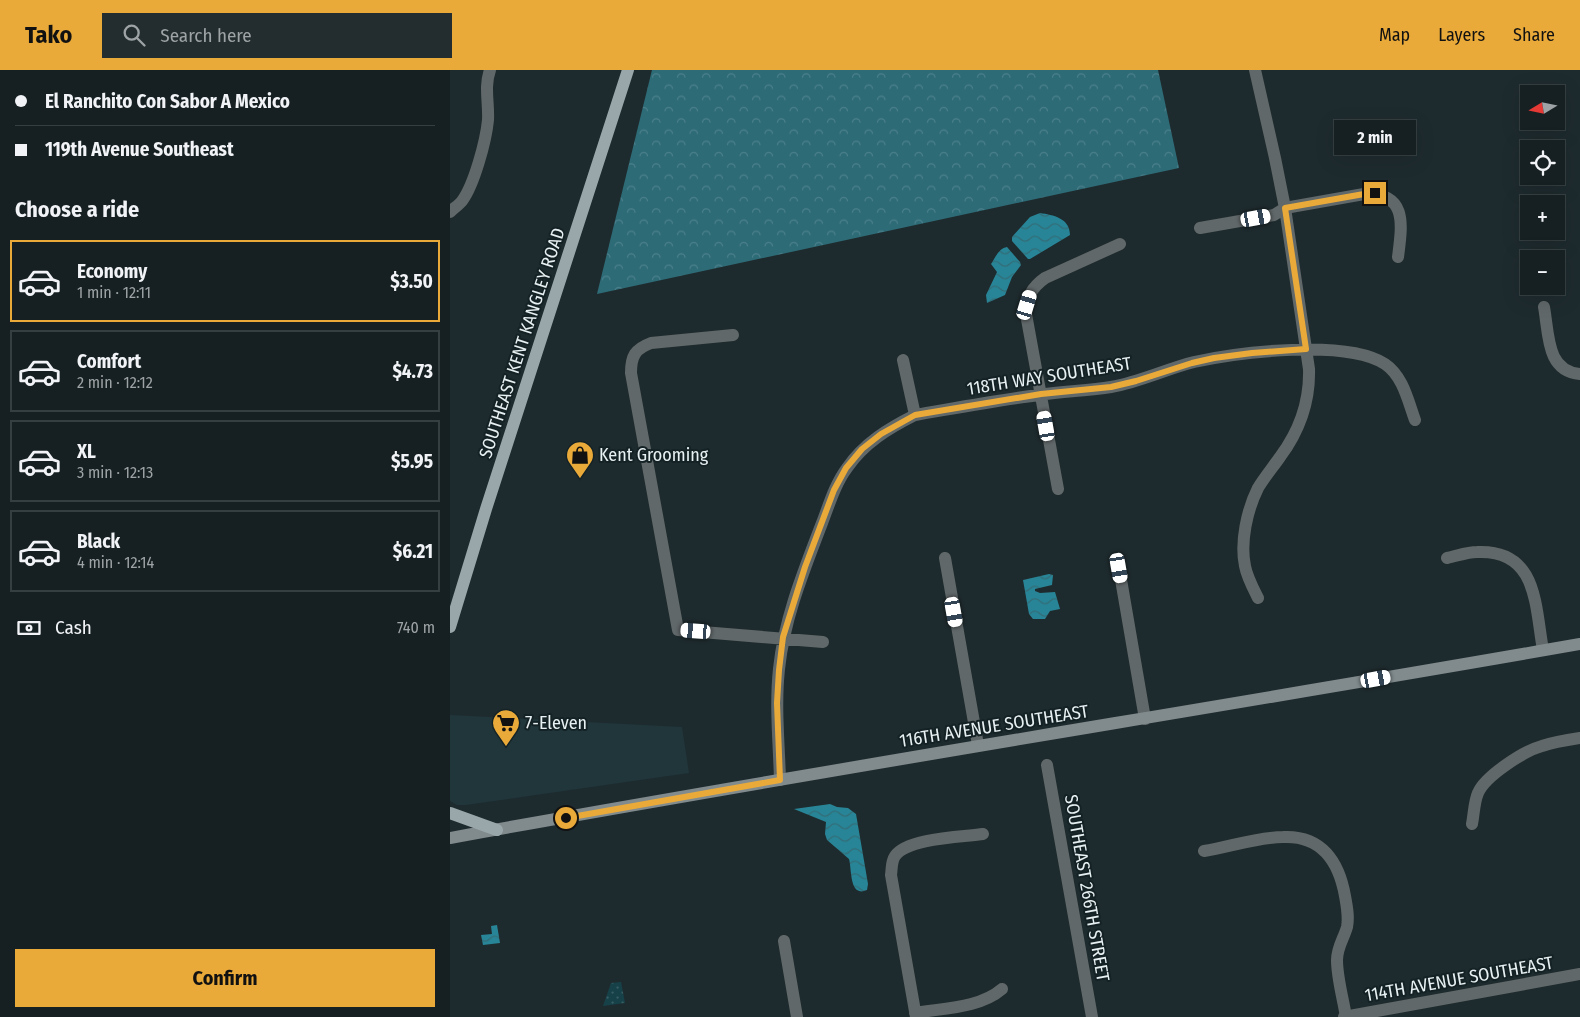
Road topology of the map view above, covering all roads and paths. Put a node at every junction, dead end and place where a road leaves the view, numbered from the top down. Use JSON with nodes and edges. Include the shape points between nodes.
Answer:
{"nodes":[{"id":1,"x":490,"y":70,"type":"edge"},
{"id":2,"x":628,"y":70,"type":"edge"},
{"id":3,"x":1254,"y":70,"type":"edge"},
{"id":4,"x":1285,"y":208,"type":"junction"},
{"id":5,"x":450,"y":212,"type":"edge"},
{"id":6,"x":1200,"y":228,"type":"dead end"},
{"id":7,"x":1120,"y":244,"type":"dead end"},
{"id":8,"x":1398,"y":257,"type":"dead end"},
{"id":9,"x":1544,"y":308,"type":"dead end"},
{"id":10,"x":734,"y":335,"type":"dead end"},
{"id":11,"x":1306,"y":349,"type":"junction"},
{"id":12,"x":903,"y":360,"type":"dead end"},
{"id":13,"x":1580,"y":374,"type":"edge"},
{"id":14,"x":1041,"y":394,"type":"junction"},
{"id":15,"x":915,"y":415,"type":"junction"},
{"id":16,"x":1415,"y":420,"type":"dead end"},
{"id":17,"x":1058,"y":489,"type":"dead end"},
{"id":18,"x":945,"y":558,"type":"dead end"},
{"id":19,"x":1447,"y":558,"type":"dead end"},
{"id":20,"x":1119,"y":568,"type":"dead end"},
{"id":21,"x":1258,"y":598,"type":"dead end"},
{"id":22,"x":450,"y":627,"type":"edge"},
{"id":23,"x":783,"y":637,"type":"junction"},
{"id":24,"x":823,"y":642,"type":"dead end"},
{"id":25,"x":1580,"y":644,"type":"edge"},
{"id":26,"x":1543,"y":650,"type":"junction"},
{"id":27,"x":1146,"y":719,"type":"junction"},
{"id":28,"x":1580,"y":738,"type":"edge"},
{"id":29,"x":978,"y":745,"type":"junction"},
{"id":30,"x":1048,"y":765,"type":"dead end"},
{"id":31,"x":780,"y":780,"type":"junction"},
{"id":32,"x":450,"y":813,"type":"edge"},
{"id":33,"x":1472,"y":824,"type":"dead end"},
{"id":34,"x":497,"y":830,"type":"junction"},
{"id":35,"x":983,"y":834,"type":"dead end"},
{"id":36,"x":450,"y":838,"type":"edge"},
{"id":37,"x":1204,"y":851,"type":"dead end"},
{"id":38,"x":784,"y":942,"type":"dead end"},
{"id":39,"x":1580,"y":974,"type":"edge"},
{"id":40,"x":1002,"y":989,"type":"dead end"},
{"id":41,"x":916,"y":1015,"type":"edge"},
{"id":42,"x":797,"y":1017,"type":"edge"},
{"id":43,"x":1092,"y":1017,"type":"edge"},
{"id":44,"x":1345,"y":1017,"type":"edge"}],
"edges":[{"from":1,"to":5,"type":"street","via":[[488,119],[483,144],[472,180],[461,202]]},
{"from":2,"to":22,"type":"main road","name":"SOUTHEAST KENT KANGLEY ROAD"},
{"from":3,"to":4,"type":"street"},
{"from":4,"to":6,"type":"street","via":[[1274,215]]},
{"from":4,"to":8,"type":"street","via":[[1364,194],[1386,195],[1399,213],[1402,230]]},
{"from":4,"to":11,"type":"street"},
{"from":7,"to":14,"type":"street","via":[[1046,278],[1030,294],[1026,314]]},
{"from":9,"to":13,"type":"street","via":[[1552,355],[1566,371]]},
{"from":10,"to":23,"type":"street","via":[[651,342],[635,352],[631,373],[678,630]]},
{"from":11,"to":14,"type":"street","name":"118TH WAY SOUTHEAST","via":[[1214,358],[1111,387]]},
{"from":11,"to":16,"type":"street","name":"118TH WAY SOUTHEAST","via":[[1351,353],[1385,365],[1405,391]]},
{"from":11,"to":21,"type":"street","via":[[1309,383],[1303,416],[1288,447],[1258,488],[1246,526],[1245,565]]},
{"from":12,"to":15,"type":"street"},
{"from":14,"to":15,"type":"street","name":"118TH WAY SOUTHEAST"},
{"from":14,"to":17,"type":"street"},
{"from":15,"to":23,"type":"street","name":"118TH WAY SOUTHEAST","via":[[881,434],[846,468],[834,490],[805,567]]},
{"from":18,"to":29,"type":"street"},
{"from":19,"to":26,"type":"street","via":[[1494,552],[1513,559],[1532,583]]},
{"from":20,"to":27,"type":"street"},
{"from":23,"to":24,"type":"street"},
{"from":23,"to":31,"type":"street","name":"118TH WAY SOUTHEAST","via":[[777,703]]},
{"from":25,"to":26,"type":"main road","name":"116TH AVENUE SOUTHEAST"},
{"from":26,"to":27,"type":"main road","name":"116TH AVENUE SOUTHEAST"},
{"from":27,"to":29,"type":"main road","name":"116TH AVENUE SOUTHEAST"},
{"from":28,"to":33,"type":"street","via":[[1540,746],[1493,776],[1477,795]]},
{"from":29,"to":31,"type":"main road","name":"116TH AVENUE SOUTHEAST"},
{"from":30,"to":43,"type":"street","name":"SOUTHEAST 266TH STREET"},
{"from":31,"to":34,"type":"main road","name":"116TH AVENUE SOUTHEAST"},
{"from":32,"to":34,"type":"main road"},
{"from":34,"to":36,"type":"main road","name":"116TH AVENUE SOUTHEAST"},
{"from":35,"to":41,"type":"street","via":[[921,842],[895,856],[892,875]]},
{"from":37,"to":44,"type":"street","via":[[1282,836],[1312,842],[1332,859],[1340,873],[1348,914],[1337,962]]},
{"from":38,"to":42,"type":"street"},
{"from":39,"to":44,"type":"street","name":"114TH AVENUE SOUTHEAST"},
{"from":40,"to":41,"type":"street","via":[[992,997],[976,1002]]}]}
